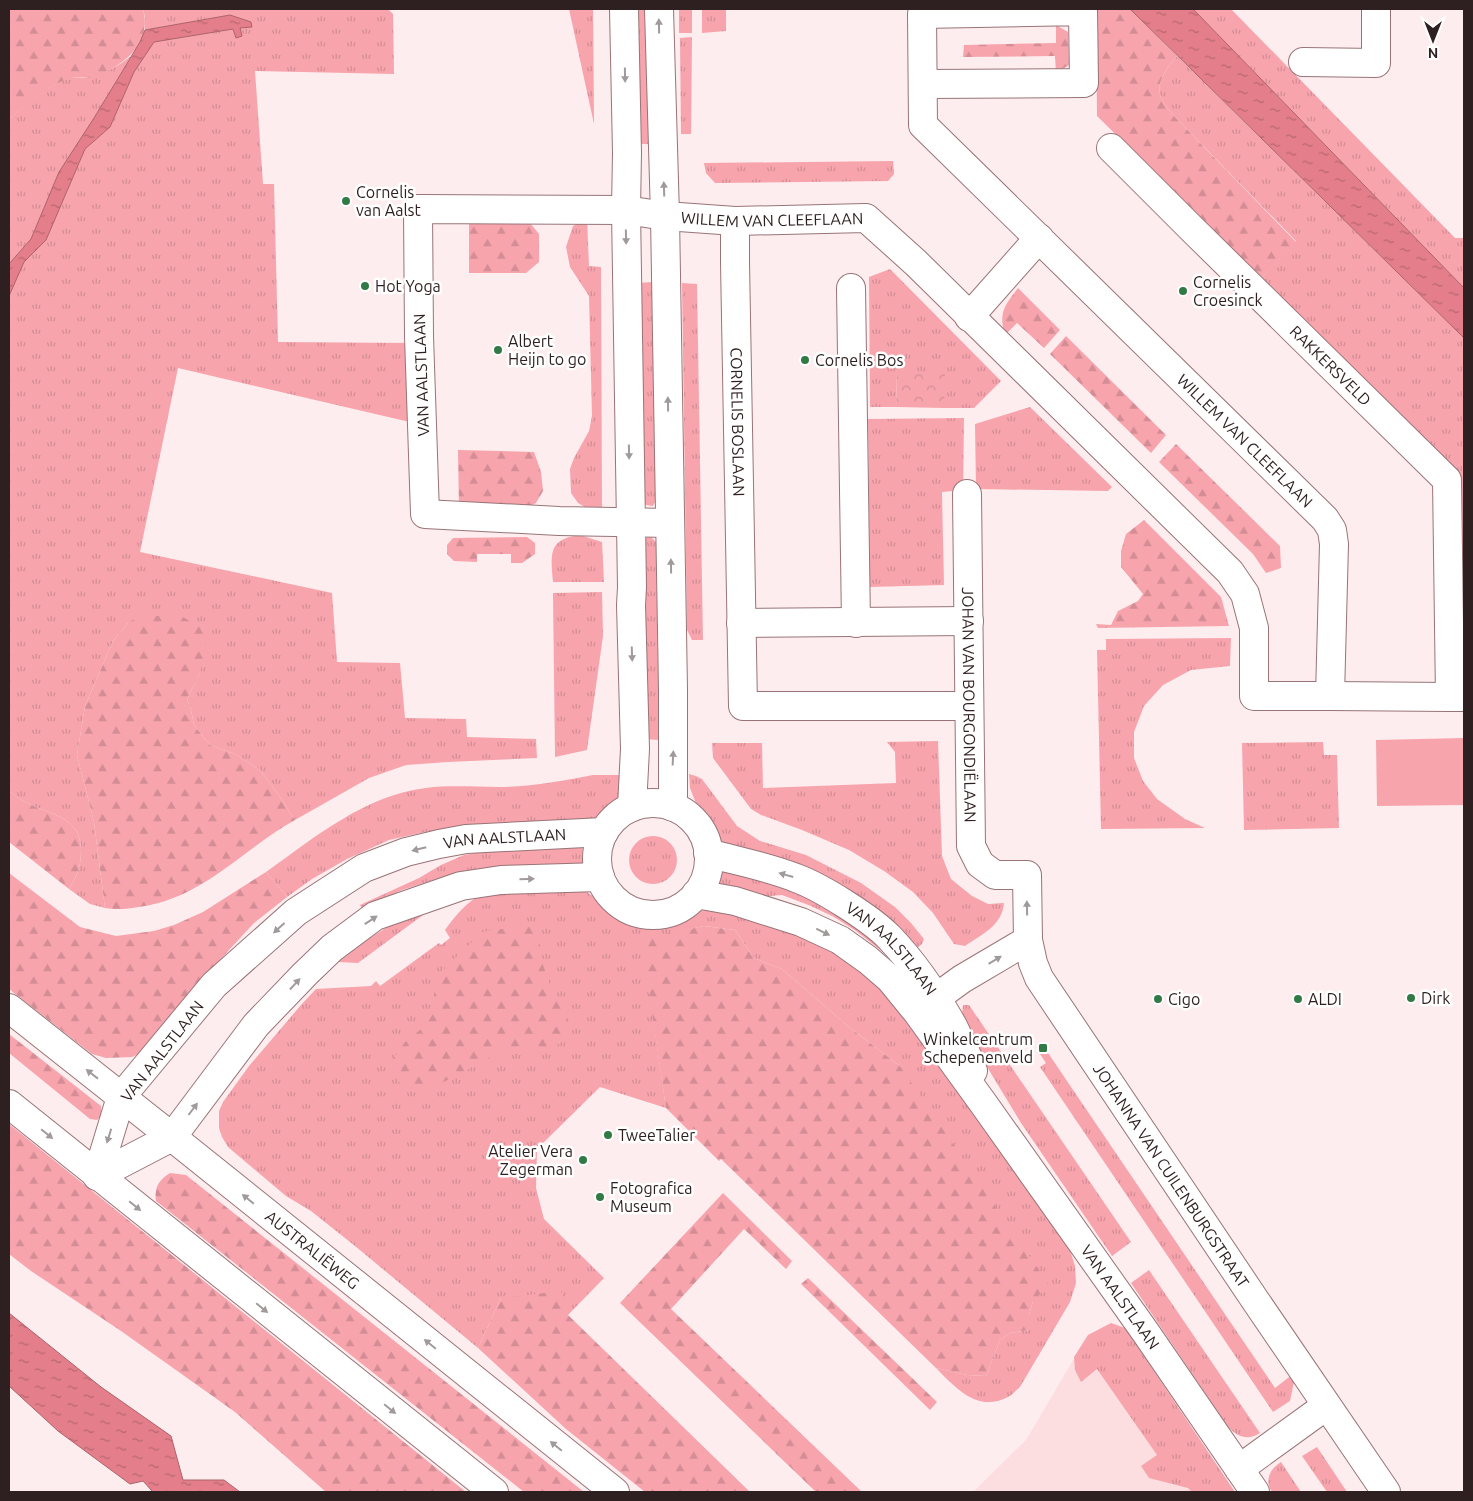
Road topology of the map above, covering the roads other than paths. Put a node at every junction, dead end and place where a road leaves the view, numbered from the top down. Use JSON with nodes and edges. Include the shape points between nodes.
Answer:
{"nodes":[{"id":1,"x":624,"y":9,"type":"edge"},
{"id":2,"x":659,"y":9,"type":"edge"},
{"id":3,"x":1376,"y":9,"type":"edge"},
{"id":4,"x":1304,"y":62,"type":"dead end"},
{"id":5,"x":923,"y":84,"type":"junction"},
{"id":6,"x":1111,"y":148,"type":"dead end"},
{"id":7,"x":626,"y":210,"type":"junction"},
{"id":8,"x":665,"y":216,"type":"junction"},
{"id":9,"x":735,"y":220,"type":"junction"},
{"id":10,"x":1039,"y":238,"type":"junction"},
{"id":11,"x":851,"y":288,"type":"dead end"},
{"id":12,"x":969,"y":317,"type":"junction"},
{"id":13,"x":967,"y":494,"type":"dead end"},
{"id":14,"x":630,"y":522,"type":"junction"},
{"id":15,"x":670,"y":523,"type":"junction"},
{"id":16,"x":968,"y":621,"type":"junction"},
{"id":17,"x":856,"y":623,"type":"junction"},
{"id":18,"x":742,"y":624,"type":"junction"},
{"id":19,"x":1457,"y":627,"type":"edge"},
{"id":20,"x":1330,"y":696,"type":"junction"},
{"id":21,"x":1457,"y":697,"type":"edge"},
{"id":22,"x":969,"y":706,"type":"junction"},
{"id":23,"x":632,"y":807,"type":"junction"},
{"id":24,"x":673,"y":807,"type":"junction"},
{"id":25,"x":604,"y":832,"type":"junction"},
{"id":26,"x":708,"y":853,"type":"junction"},
{"id":27,"x":1027,"y":875,"type":"joint"},
{"id":28,"x":600,"y":877,"type":"junction"},
{"id":29,"x":696,"y":894,"type":"junction"},
{"id":30,"x":1028,"y":940,"type":"junction"},
{"id":31,"x":927,"y":1005,"type":"junction"},
{"id":32,"x":9,"y":1008,"type":"edge"},
{"id":33,"x":121,"y":1097,"type":"junction"},
{"id":34,"x":9,"y":1104,"type":"edge"},
{"id":35,"x":172,"y":1137,"type":"junction"},
{"id":36,"x":97,"y":1176,"type":"junction"},
{"id":37,"x":1326,"y":1406,"type":"junction"},
{"id":38,"x":1238,"y":1468,"type":"junction"},
{"id":39,"x":494,"y":1492,"type":"edge"},
{"id":40,"x":614,"y":1492,"type":"edge"},
{"id":41,"x":1255,"y":1492,"type":"edge"},
{"id":42,"x":1386,"y":1492,"type":"edge"}],
"edges":[{"from":1,"to":7,"type":"street","one_way":true},
{"from":8,"to":2,"type":"street","one_way":true},
{"from":3,"to":4,"type":"street","via":[[1376,63]]},
{"from":5,"to":5,"type":"street","name":"WILLEM VAN CLEEFLAAN","via":[[1084,83],[1083,11],[922,14]]},
{"from":5,"to":10,"type":"street","name":"WILLEM VAN CLEEFLAAN","via":[[923,125]]},
{"from":6,"to":19,"type":"street","name":"RAKKERSVELD","via":[[1447,480]]},
{"from":7,"to":8,"type":"street","name":"WILLEM VAN CLEEFLAAN"},
{"from":7,"to":14,"type":"street","one_way":true},
{"from":7,"to":14,"type":"street","name":"VAN AALSTLAAN","via":[[418,209],[425,514]]},
{"from":8,"to":9,"type":"street","name":"WILLEM VAN CLEEFLAAN"},
{"from":15,"to":8,"type":"street","one_way":true},
{"from":9,"to":12,"type":"street","name":"WILLEM VAN CLEEFLAAN","via":[[866,218]]},
{"from":9,"to":18,"type":"street","name":"CORNELIS BOSLAAN"},
{"from":10,"to":12,"type":"street"},
{"from":10,"to":20,"type":"street","name":"WILLEM VAN CLEEFLAAN","via":[[1332,530]]},
{"from":11,"to":17,"type":"street"},
{"from":12,"to":20,"type":"street","name":"WILLEM VAN CLEEFLAAN","via":[[1230,572],[1245,594],[1254,628],[1254,696]]},
{"from":13,"to":16,"type":"street","name":"JOHAN VAN BOURGONDIËLAAN"},
{"from":14,"to":15,"type":"street","name":"VAN AALSTLAAN"},
{"from":14,"to":23,"type":"street","one_way":true,"via":[[635,749]]},
{"from":24,"to":15,"type":"street","one_way":true},
{"from":16,"to":17,"type":"street"},
{"from":16,"to":22,"type":"street","name":"JOHAN VAN BOURGONDIËLAAN"},
{"from":17,"to":18,"type":"street"},
{"from":18,"to":22,"type":"street","name":"CORNELIS BOSLAAN","via":[[743,706]]},
{"from":19,"to":21,"type":"street","name":"RAKKERSVELD"},
{"from":20,"to":21,"type":"street","name":"WILLEM VAN CLEEFLAAN"},
{"from":22,"to":27,"type":"street","name":"JOHAN VAN BOURGONDIËLAAN","via":[[971,846],[980,864],[995,875]]},
{"from":23,"to":24,"type":"street","via":[[659,804]]},
{"from":23,"to":25,"type":"street","via":[[621,813]]},
{"from":24,"to":26,"type":"street","via":[[697,825],[705,838]]},
{"from":25,"to":28,"type":"street","via":[[597,854]]},
{"from":25,"to":33,"type":"street","name":"VAN AALSTLAAN","one_way":true,"via":[[466,839],[406,852],[364,868],[296,912],[214,985]]},
{"from":26,"to":29,"type":"street","via":[[704,882]]},
{"from":31,"to":26,"type":"street","name":"VAN AALSTLAAN","one_way":true,"via":[[921,975],[888,936],[862,916],[797,878]]},
{"from":30,"to":27,"type":"street","name":"JOHANNA VAN CUILENBURGSTRAAT","one_way":true},
{"from":28,"to":29,"type":"street","via":[[614,899],[625,907],[650,915],[676,910]]},
{"from":35,"to":28,"type":"street","one_way":true,"via":[[256,1025],[332,948],[375,916],[461,886],[501,880]]},
{"from":29,"to":31,"type":"street","name":"VAN AALSTLAAN","one_way":true,"via":[[778,913],[840,940]]},
{"from":31,"to":30,"type":"street","one_way":true,"via":[[962,979]]},
{"from":30,"to":37,"type":"street","name":"JOHANNA VAN CUILENBURGSTRAAT","via":[[1039,978]]},
{"from":31,"to":38,"type":"street","name":"VAN AALSTLAAN","via":[[968,1056],[983,1104]]},
{"from":33,"to":32,"type":"street","name":"AUSTRALIËWEG","one_way":true},
{"from":33,"to":35,"type":"street","name":"AUSTRALIËWEG"},
{"from":33,"to":36,"type":"street","name":"VAN AALSTLAAN","one_way":true},
{"from":34,"to":36,"type":"street","one_way":true},
{"from":35,"to":36,"type":"street"},
{"from":40,"to":35,"type":"street","name":"AUSTRALIËWEG","one_way":true},
{"from":36,"to":39,"type":"street","one_way":true},
{"from":37,"to":38,"type":"street"},
{"from":37,"to":42,"type":"street","name":"JOHANNA VAN CUILENBURGSTRAAT"},
{"from":38,"to":41,"type":"street","name":"VAN AALSTLAAN"}]}
